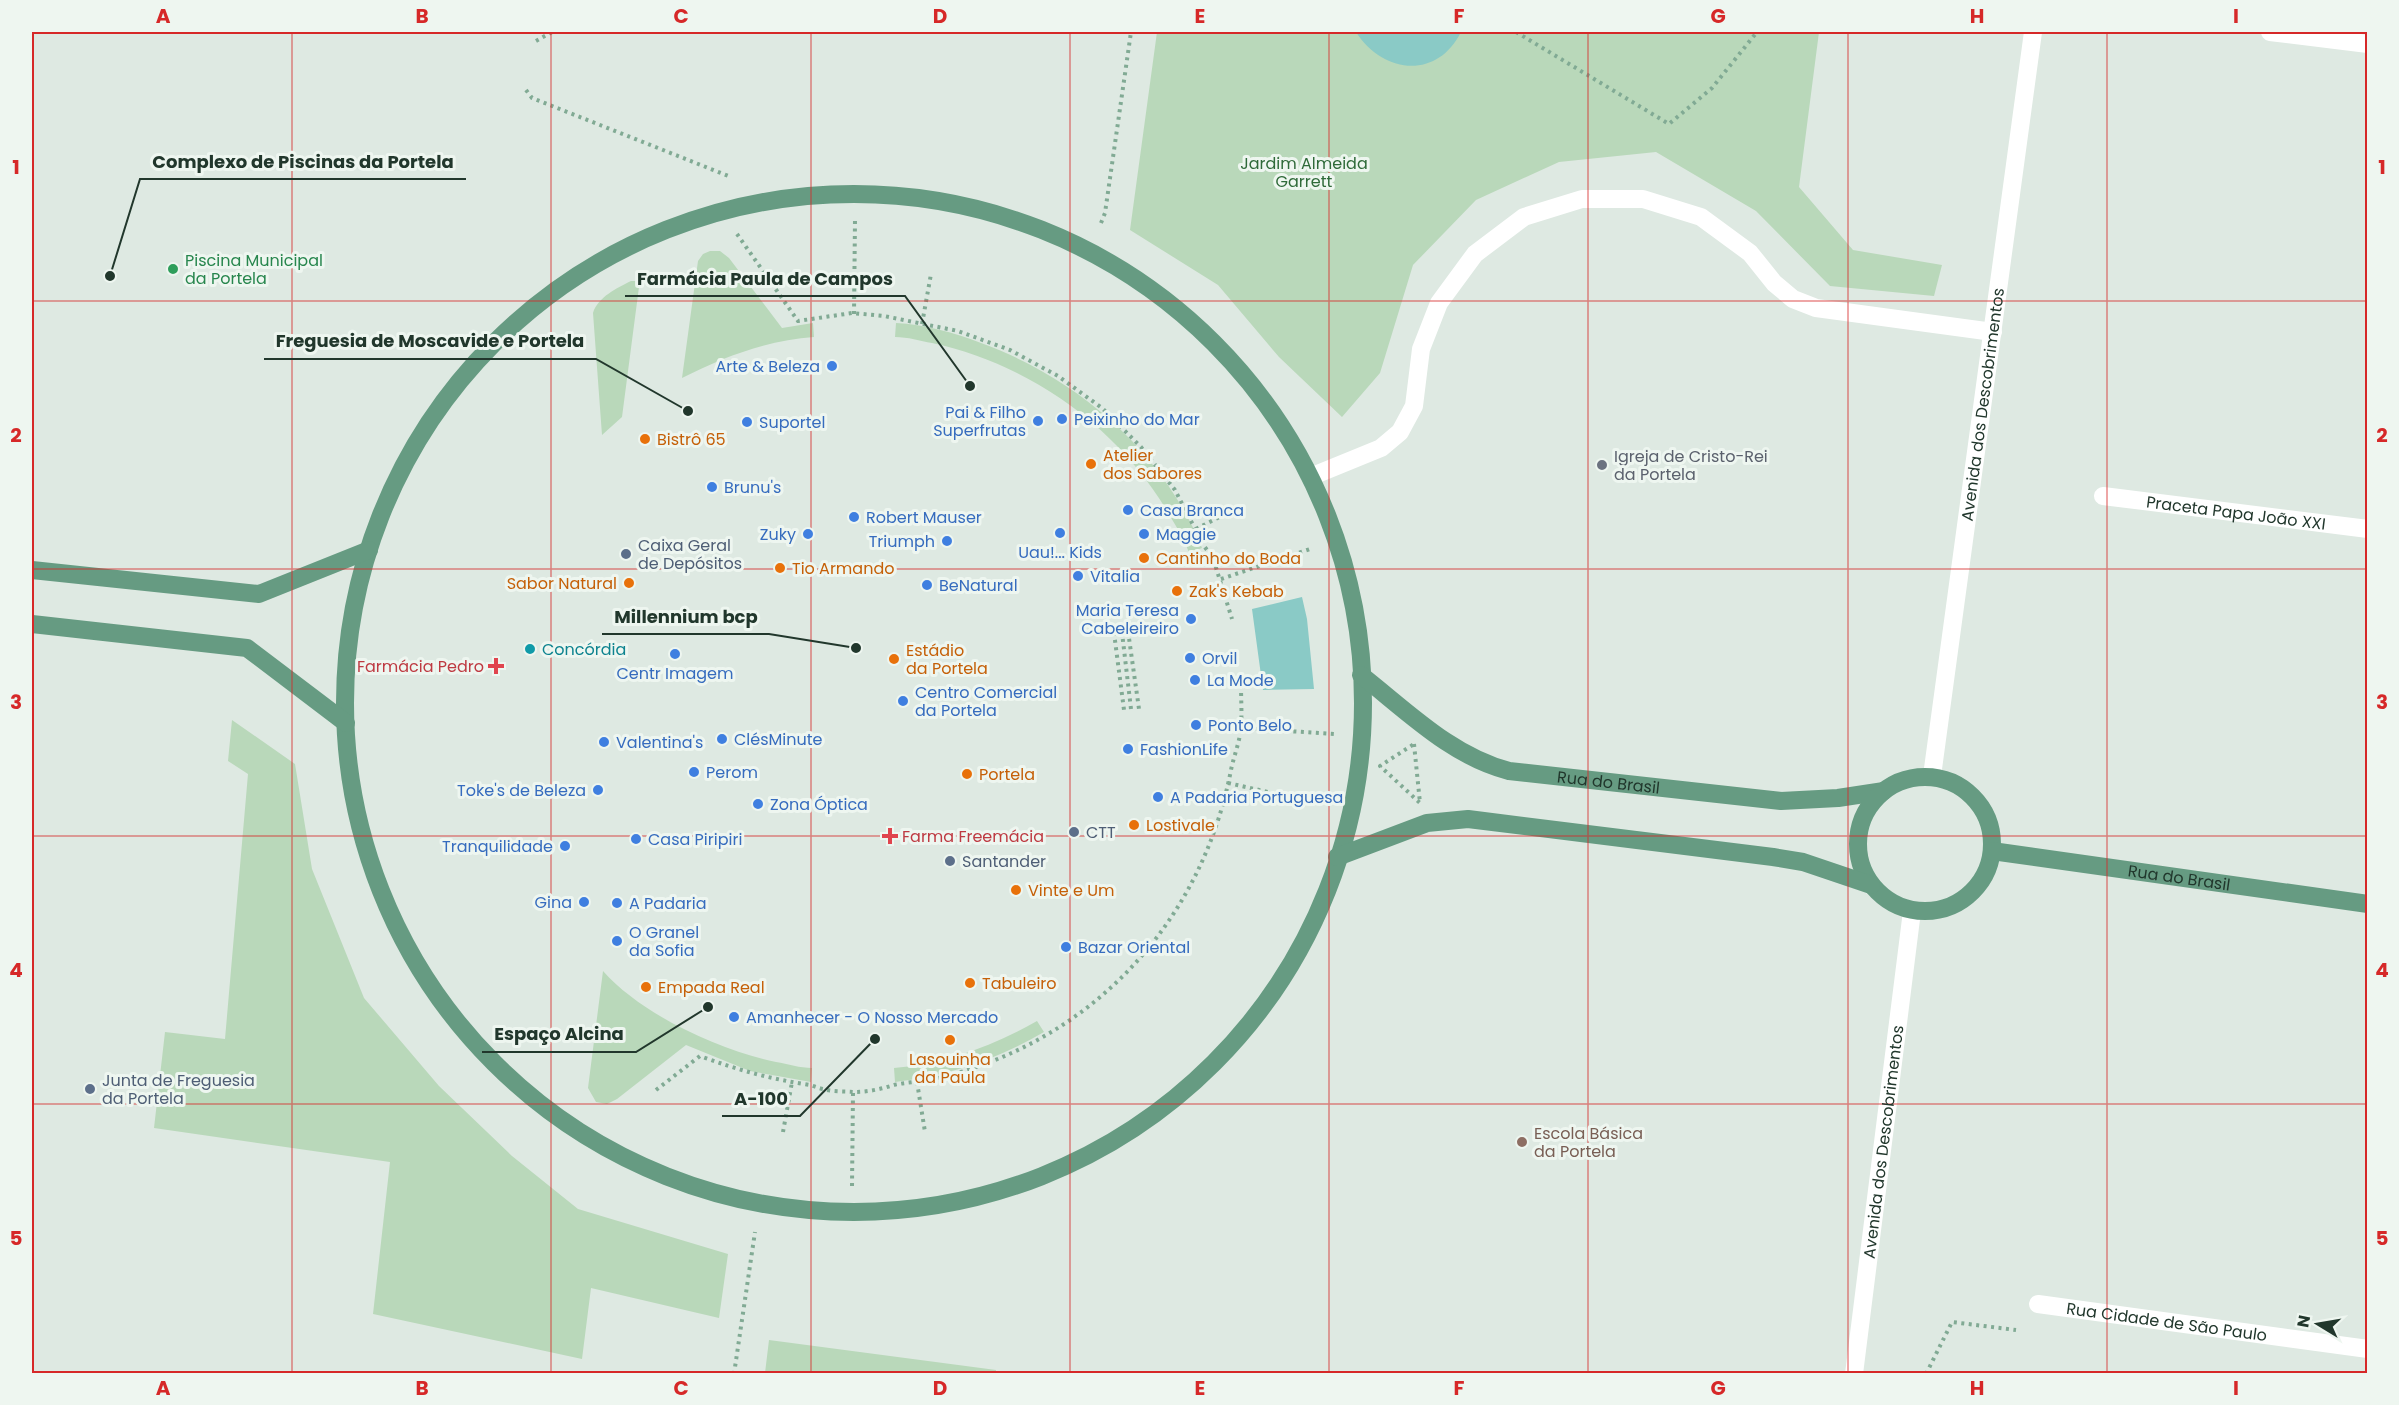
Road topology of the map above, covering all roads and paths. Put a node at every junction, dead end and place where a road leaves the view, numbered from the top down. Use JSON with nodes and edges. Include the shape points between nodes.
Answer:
{"nodes":[{"id":1,"x":552,"y":32,"type":"edge"},
{"id":2,"x":1131,"y":32,"type":"edge"},
{"id":3,"x":1516,"y":32,"type":"edge"},
{"id":4,"x":1757,"y":32,"type":"edge"},
{"id":5,"x":2033,"y":32,"type":"edge"},
{"id":6,"x":2270,"y":32,"type":"edge"},
{"id":7,"x":536,"y":41,"type":"dead end"},
{"id":8,"x":2367,"y":44,"type":"edge"},
{"id":9,"x":526,"y":90,"type":"dead end"},
{"id":10,"x":731,"y":177,"type":"dead end"},
{"id":11,"x":855,"y":219,"type":"dead end"},
{"id":12,"x":1101,"y":223,"type":"dead end"},
{"id":13,"x":737,"y":234,"type":"dead end"},
{"id":14,"x":931,"y":274,"type":"dead end"},
{"id":15,"x":854,"y":314,"type":"junction"},
{"id":16,"x":922,"y":324,"type":"junction"},
{"id":17,"x":1993,"y":332,"type":"junction"},
{"id":18,"x":1310,"y":477,"type":"junction"},
{"id":19,"x":2103,"y":496,"type":"dead end"},
{"id":20,"x":1240,"y":506,"type":"dead end"},
{"id":21,"x":1196,"y":529,"type":"junction"},
{"id":22,"x":2367,"y":529,"type":"edge"},
{"id":23,"x":1310,"y":549,"type":"dead end"},
{"id":24,"x":369,"y":550,"type":"junction"},
{"id":25,"x":32,"y":570,"type":"edge"},
{"id":26,"x":1221,"y":579,"type":"junction"},
{"id":27,"x":1232,"y":619,"type":"dead end"},
{"id":28,"x":32,"y":624,"type":"edge"},
{"id":29,"x":1121,"y":624,"type":"dead end"},
{"id":30,"x":1127,"y":624,"type":"dead end"},
{"id":31,"x":1113,"y":626,"type":"dead end"},
{"id":32,"x":1361,"y":675,"type":"junction"},
{"id":33,"x":1241,"y":685,"type":"dead end"},
{"id":34,"x":1131,"y":709,"type":"dead end"},
{"id":35,"x":1139,"y":709,"type":"dead end"},
{"id":36,"x":1124,"y":710,"type":"dead end"},
{"id":37,"x":346,"y":723,"type":"junction"},
{"id":38,"x":1240,"y":728,"type":"junction"},
{"id":39,"x":1335,"y":734,"type":"dead end"},
{"id":40,"x":1414,"y":744,"type":"joint"},
{"id":41,"x":1932,"y":776,"type":"junction"},
{"id":42,"x":1228,"y":783,"type":"junction"},
{"id":43,"x":1884,"y":790,"type":"junction"},
{"id":44,"x":1277,"y":794,"type":"dead end"},
{"id":45,"x":1992,"y":851,"type":"junction"},
{"id":46,"x":1337,"y":857,"type":"junction"},
{"id":47,"x":1871,"y":885,"type":"junction"},
{"id":48,"x":2367,"y":904,"type":"edge"},
{"id":49,"x":1912,"y":911,"type":"junction"},
{"id":50,"x":792,"y":1082,"type":"junction"},
{"id":51,"x":917,"y":1082,"type":"junction"},
{"id":52,"x":656,"y":1090,"type":"dead end"},
{"id":53,"x":853,"y":1092,"type":"junction"},
{"id":54,"x":783,"y":1132,"type":"dead end"},
{"id":55,"x":926,"y":1132,"type":"dead end"},
{"id":56,"x":852,"y":1186,"type":"dead end"},
{"id":57,"x":755,"y":1232,"type":"dead end"},
{"id":58,"x":2038,"y":1304,"type":"joint"},
{"id":59,"x":2367,"y":1349,"type":"edge"},
{"id":60,"x":734,"y":1374,"type":"edge"},
{"id":61,"x":1854,"y":1374,"type":"edge"},
{"id":62,"x":1926,"y":1374,"type":"edge"}],
"edges":[{"from":1,"to":7,"type":"path"},
{"from":2,"to":12,"type":"path"},
{"from":3,"to":4,"type":"path","via":[[1669,124],[1712,88]]},
{"from":5,"to":17,"type":"street","name":"Avenida dos Descobrimentos"},
{"from":6,"to":8,"type":"street"},
{"from":9,"to":10,"type":"path","via":[[532,98]]},
{"from":11,"to":15,"type":"path"},
{"from":13,"to":15,"type":"path","via":[[798,321]]},
{"from":14,"to":16,"type":"path"},
{"from":15,"to":16,"type":"path"},
{"from":16,"to":21,"type":"path","via":[[958,331],[1010,350],[1058,376],[1102,408],[1142,447],[1174,490]]},
{"from":17,"to":18,"type":"street","via":[[1816,308],[1793,299],[1750,253],[1701,217],[1643,199],[1582,199],[1524,217],[1475,254],[1440,303],[1421,349],[1414,406],[1400,432],[1381,448]]},
{"from":17,"to":41,"type":"street","name":"Avenida dos Descobrimentos"},
{"from":18,"to":24,"type":"main road","via":[[1276,417],[1239,368],[1196,323],[1148,285],[1096,252],[1040,227],[981,208],[861,191],[799,195],[738,205],[679,223],[622,248],[569,279],[520,317],[476,360],[405,460]]},
{"from":18,"to":32,"type":"main road","via":[[1332,527],[1350,585]]},
{"from":19,"to":22,"type":"street","name":"Praceta Papa João XXI"},
{"from":20,"to":21,"type":"path"},
{"from":21,"to":26,"type":"path"},
{"from":23,"to":26,"type":"path"},
{"from":24,"to":25,"type":"main road","via":[[258,594]]},
{"from":24,"to":37,"type":"main road","via":[[360,575],[349,636]]},
{"from":26,"to":27,"type":"path"},
{"from":28,"to":37,"type":"main road","via":[[247,648]]},
{"from":29,"to":34,"type":"path"},
{"from":30,"to":35,"type":"path"},
{"from":31,"to":36,"type":"path"},
{"from":32,"to":43,"type":"main road","name":"Rua do Brasil","via":[[1452,747],[1488,766],[1509,771],[1781,801],[1838,798]]},
{"from":32,"to":46,"type":"main road","via":[[1359,769],[1347,830]]},
{"from":33,"to":38,"type":"path"},
{"from":37,"to":46,"type":"main road","via":[[347,759],[358,820],[375,879],[400,936],[431,989],[469,1037],[532,1098],[612,1153],[668,1178],[726,1197],[786,1209],[848,1214],[909,1211],[970,1200],[1029,1182],[1085,1158],[1138,1126],[1187,1088],[1231,1046],[1269,998],[1302,945]]},
{"from":38,"to":39,"type":"path"},
{"from":38,"to":42,"type":"path"},
{"from":40,"to":40,"type":"path","via":[[1380,766],[1419,803],[1415,756]]},
{"from":41,"to":43,"type":"main road","via":[[1904,780]]},
{"from":41,"to":45,"type":"main road","via":[[1960,786],[1982,807],[1991,829]]},
{"from":42,"to":44,"type":"path"},
{"from":42,"to":51,"type":"path","via":[[1224,807],[1205,858],[1179,907],[1147,951],[1108,991],[1017,1052],[966,1072]]},
{"from":43,"to":47,"type":"main road","via":[[1869,806],[1860,825],[1857,846]]},
{"from":45,"to":48,"type":"main road","name":"Rua do Brasil"},
{"from":45,"to":49,"type":"main road","via":[[1986,873],[1972,892],[1944,909]]},
{"from":46,"to":47,"type":"main road","via":[[1427,823],[1468,819],[1773,857],[1803,862]]},
{"from":47,"to":49,"type":"main road","via":[[1890,902]]},
{"from":49,"to":61,"type":"street","name":"Avenida dos Descobrimentos"},
{"from":50,"to":52,"type":"path","via":[[749,1074],[700,1056]]},
{"from":50,"to":53,"type":"path"},
{"from":50,"to":54,"type":"path"},
{"from":51,"to":53,"type":"path"},
{"from":51,"to":55,"type":"path"},
{"from":53,"to":56,"type":"path"},
{"from":57,"to":60,"type":"path"},
{"from":58,"to":59,"type":"street","name":"Rua Cidade de São Paulo"},
{"from":58,"to":62,"type":"path","via":[[2035,1333],[1952,1322]]}]}
